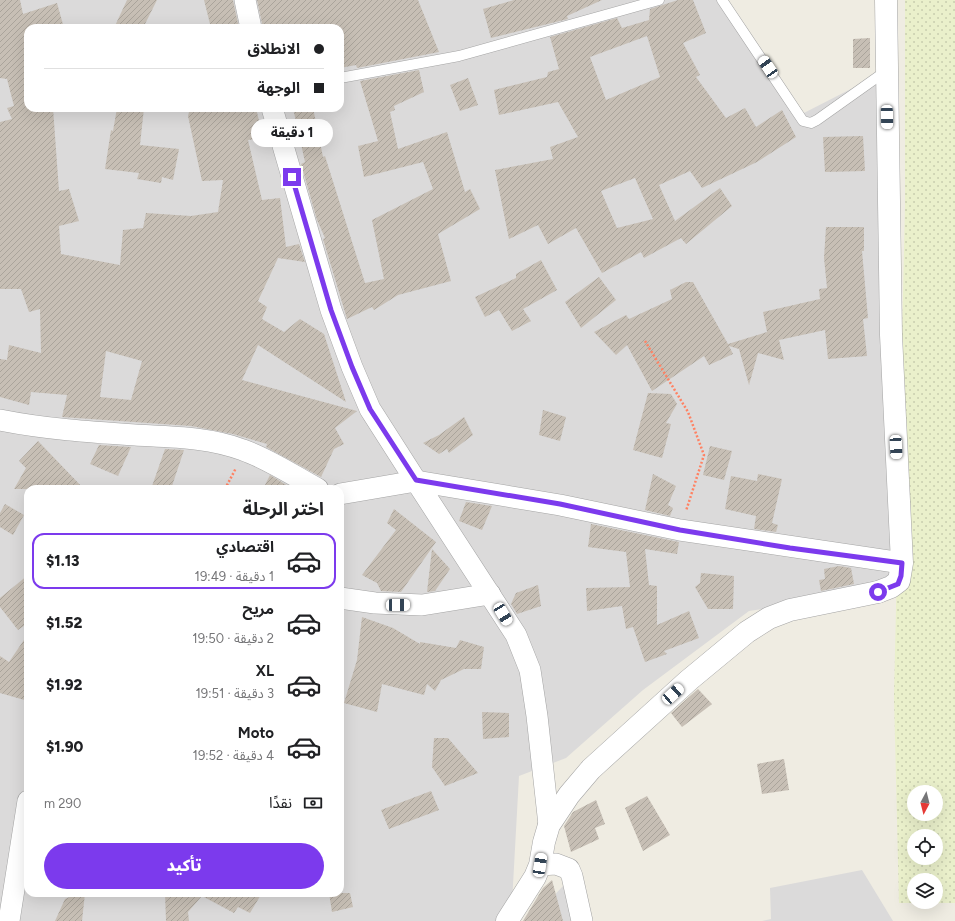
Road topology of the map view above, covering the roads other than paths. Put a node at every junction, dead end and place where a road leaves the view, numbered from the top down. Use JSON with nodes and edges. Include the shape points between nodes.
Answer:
{"nodes":[{"id":1,"x":245,"y":0,"type":"edge"},
{"id":2,"x":659,"y":0,"type":"edge"},
{"id":3,"x":722,"y":0,"type":"edge"},
{"id":4,"x":886,"y":0,"type":"edge"},
{"id":5,"x":250,"y":24,"type":"edge"},
{"id":6,"x":886,"y":71,"type":"junction"},
{"id":7,"x":344,"y":77,"type":"edge"},
{"id":8,"x":273,"y":112,"type":"edge"},
{"id":9,"x":0,"y":420,"type":"edge"},
{"id":10,"x":416,"y":480,"type":"junction"},
{"id":11,"x":311,"y":485,"type":"edge"},
{"id":12,"x":344,"y":493,"type":"edge"},
{"id":13,"x":902,"y":563,"type":"junction"},
{"id":14,"x":490,"y":594,"type":"junction"},
{"id":15,"x":344,"y":599,"type":"edge"},
{"id":16,"x":549,"y":825,"type":"junction"},
{"id":17,"x":24,"y":826,"type":"edge"},
{"id":18,"x":540,"y":865,"type":"junction"},
{"id":19,"x":9,"y":921,"type":"edge"},
{"id":20,"x":507,"y":921,"type":"edge"},
{"id":21,"x":582,"y":921,"type":"edge"}],
"edges":[{"from":1,"to":5,"type":"street"},
{"from":2,"to":7,"type":"lane","via":[[459,56]]},
{"from":3,"to":6,"type":"lane","via":[[803,121],[817,120]]},
{"from":4,"to":6,"type":"street"},
{"from":6,"to":13,"type":"street","via":[[891,335]]},
{"from":8,"to":10,"type":"street","via":[[331,310],[352,367],[370,409]]},
{"from":9,"to":11,"type":"street","via":[[62,430],[177,437],[210,442],[256,455]]},
{"from":10,"to":12,"type":"street"},
{"from":10,"to":13,"type":"street","via":[[560,504],[680,530]]},
{"from":10,"to":14,"type":"street"},
{"from":13,"to":16,"type":"street","via":[[899,581],[891,587],[790,610],[769,618],[747,632],[689,680],[591,769]]},
{"from":14,"to":15,"type":"street","via":[[422,605],[382,604]]},
{"from":14,"to":16,"type":"street","via":[[516,635],[530,670]]},
{"from":16,"to":18,"type":"street"},
{"from":17,"to":19,"type":"street"},
{"from":18,"to":20,"type":"street"},
{"from":18,"to":21,"type":"street","via":[[556,864],[569,869]]}]}
